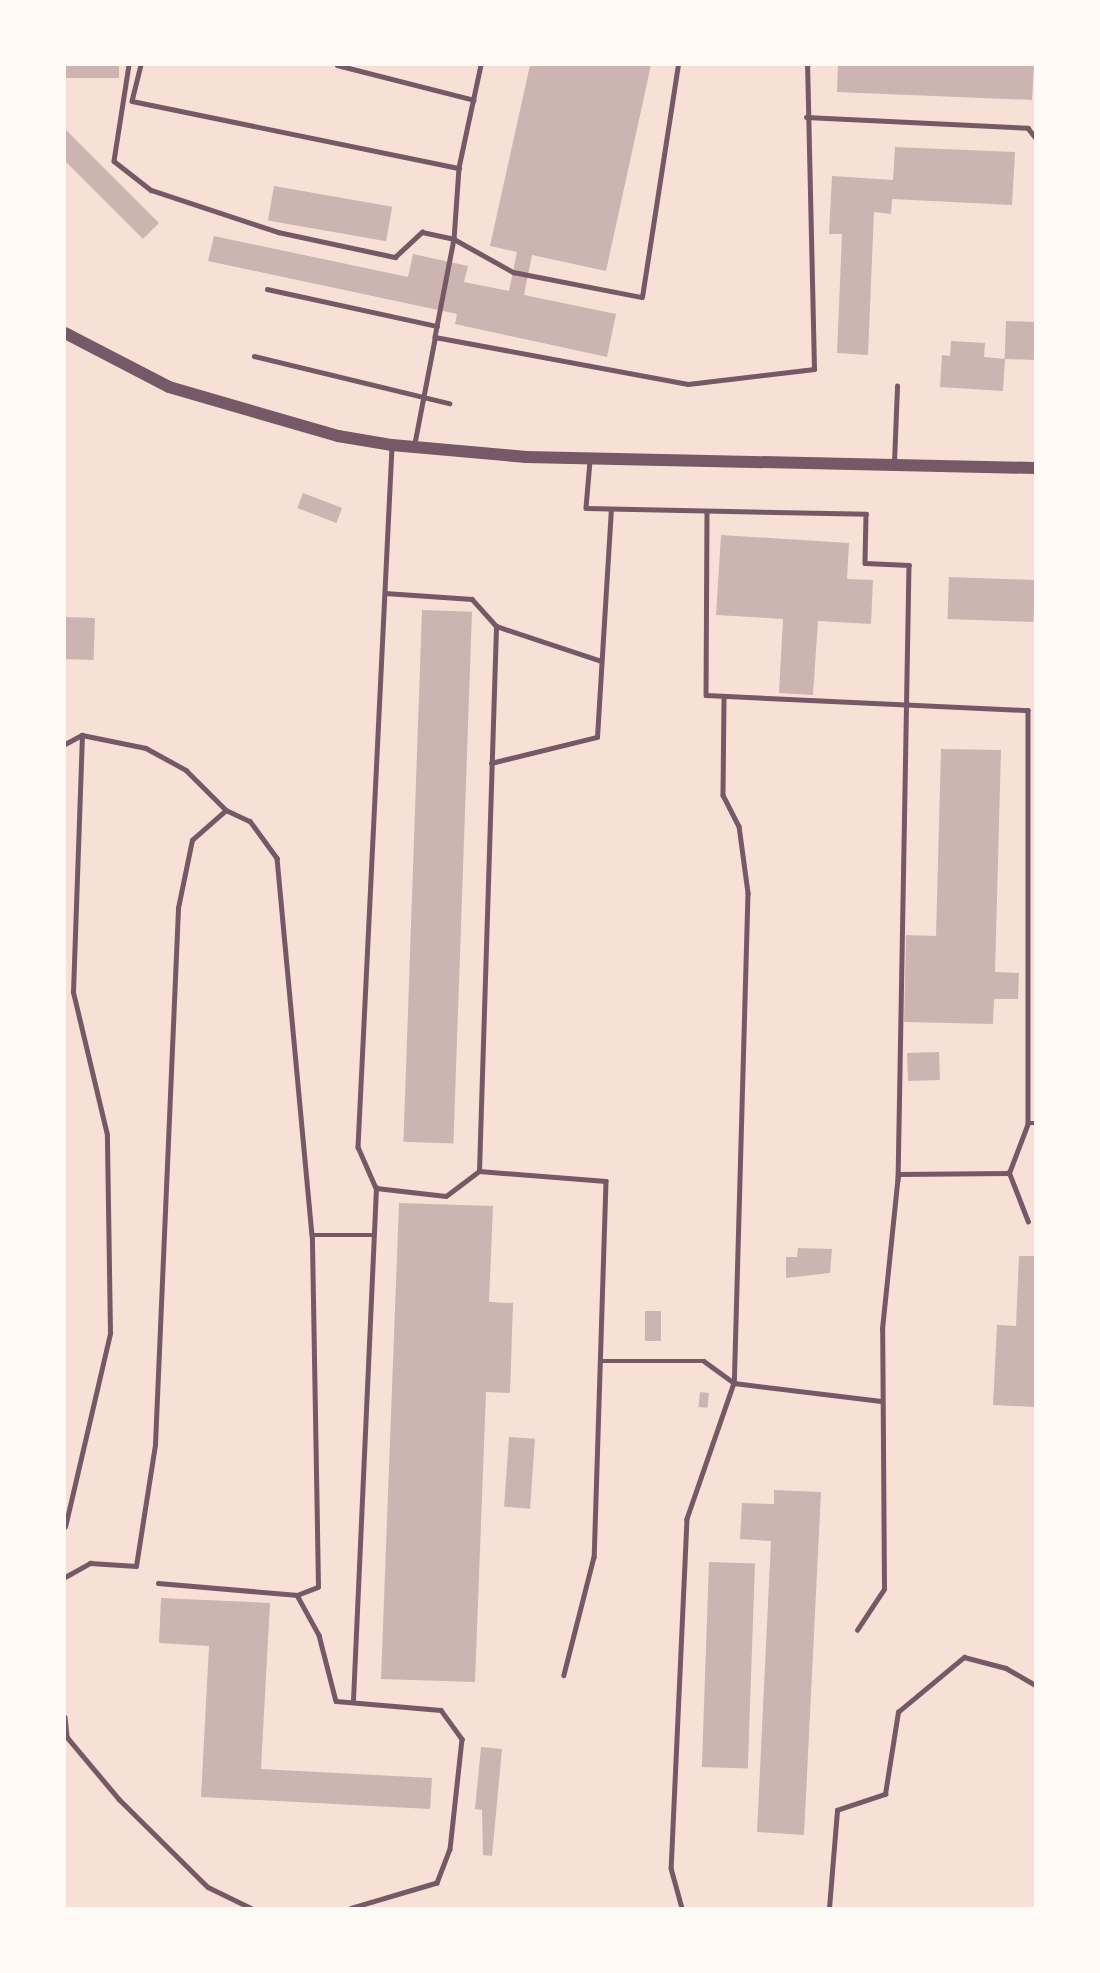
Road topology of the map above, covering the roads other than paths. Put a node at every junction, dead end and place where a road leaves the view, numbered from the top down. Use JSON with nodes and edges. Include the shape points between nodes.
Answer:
{"nodes":[{"id":1,"x":129,"y":65,"type":"edge"},
{"id":2,"x":141,"y":65,"type":"edge"},
{"id":3,"x":337,"y":65,"type":"edge"},
{"id":4,"x":481,"y":65,"type":"edge"},
{"id":5,"x":678,"y":65,"type":"edge"},
{"id":6,"x":807,"y":65,"type":"edge"},
{"id":7,"x":474,"y":100,"type":"junction"},
{"id":8,"x":806,"y":117,"type":"junction"},
{"id":9,"x":1035,"y":137,"type":"edge"},
{"id":10,"x":459,"y":168,"type":"junction"},
{"id":11,"x":454,"y":239,"type":"junction"},
{"id":12,"x":267,"y":289,"type":"dead end"},
{"id":13,"x":437,"y":326,"type":"junction"},
{"id":14,"x":65,"y":333,"type":"edge"},
{"id":15,"x":435,"y":337,"type":"junction"},
{"id":16,"x":254,"y":356,"type":"dead end"},
{"id":17,"x":897,"y":386,"type":"dead end"},
{"id":18,"x":423,"y":397,"type":"junction"},
{"id":19,"x":449,"y":403,"type":"dead end"},
{"id":20,"x":392,"y":445,"type":"junction"},
{"id":21,"x":414,"y":447,"type":"junction"},
{"id":22,"x":590,"y":458,"type":"junction"},
{"id":23,"x":893,"y":465,"type":"junction"},
{"id":24,"x":1035,"y":468,"type":"edge"},
{"id":25,"x":611,"y":510,"type":"junction"},
{"id":26,"x":708,"y":511,"type":"junction"},
{"id":27,"x":385,"y":593,"type":"junction"},
{"id":28,"x":496,"y":625,"type":"junction"},
{"id":29,"x":598,"y":660,"type":"junction"},
{"id":30,"x":724,"y":699,"type":"junction"},
{"id":31,"x":905,"y":709,"type":"junction"},
{"id":32,"x":82,"y":735,"type":"junction"},
{"id":33,"x":65,"y":744,"type":"edge"},
{"id":34,"x":491,"y":763,"type":"junction"},
{"id":35,"x":226,"y":810,"type":"junction"},
{"id":36,"x":1028,"y":1123,"type":"junction"},
{"id":37,"x":1035,"y":1123,"type":"edge"},
{"id":38,"x":479,"y":1171,"type":"junction"},
{"id":39,"x":1009,"y":1174,"type":"junction"},
{"id":40,"x":898,"y":1180,"type":"junction"},
{"id":41,"x":376,"y":1188,"type":"junction"},
{"id":42,"x":1028,"y":1222,"type":"dead end"},
{"id":43,"x":312,"y":1235,"type":"junction"},
{"id":44,"x":374,"y":1235,"type":"junction"},
{"id":45,"x":600,"y":1361,"type":"junction"},
{"id":46,"x":734,"y":1383,"type":"junction"},
{"id":47,"x":881,"y":1401,"type":"junction"},
{"id":48,"x":65,"y":1527,"type":"edge"},
{"id":49,"x":65,"y":1577,"type":"edge"},
{"id":50,"x":158,"y":1583,"type":"dead end"},
{"id":51,"x":297,"y":1595,"type":"junction"},
{"id":52,"x":857,"y":1630,"type":"dead end"},
{"id":53,"x":564,"y":1675,"type":"dead end"},
{"id":54,"x":1035,"y":1685,"type":"edge"},
{"id":55,"x":353,"y":1700,"type":"junction"},
{"id":56,"x":65,"y":1717,"type":"edge"},
{"id":57,"x":251,"y":1908,"type":"edge"},
{"id":58,"x":352,"y":1908,"type":"edge"},
{"id":59,"x":682,"y":1908,"type":"edge"},
{"id":60,"x":829,"y":1908,"type":"edge"}],
"edges":[{"from":1,"to":11,"type":"lane","via":[[117,108],[114,161],[151,190],[278,232],[395,257],[422,232]]},
{"from":2,"to":10,"type":"lane","via":[[132,101]]},
{"from":3,"to":7,"type":"lane"},
{"from":4,"to":7,"type":"lane"},
{"from":5,"to":11,"type":"lane","via":[[642,297],[513,272]]},
{"from":6,"to":8,"type":"lane"},
{"from":7,"to":10,"type":"lane"},
{"from":8,"to":9,"type":"lane","via":[[1028,128]]},
{"from":8,"to":15,"type":"lane","via":[[814,369],[688,384]]},
{"from":10,"to":11,"type":"lane"},
{"from":11,"to":13,"type":"lane"},
{"from":12,"to":13,"type":"lane"},
{"from":13,"to":15,"type":"lane"},
{"from":14,"to":20,"type":"street","via":[[169,387],[338,436]]},
{"from":15,"to":18,"type":"lane"},
{"from":16,"to":18,"type":"lane"},
{"from":17,"to":23,"type":"lane"},
{"from":18,"to":19,"type":"lane"},
{"from":18,"to":21,"type":"lane"},
{"from":20,"to":21,"type":"street"},
{"from":20,"to":27,"type":"lane"},
{"from":21,"to":22,"type":"street"},
{"from":22,"to":23,"type":"street"},
{"from":22,"to":25,"type":"lane","via":[[586,508]]},
{"from":23,"to":24,"type":"street"},
{"from":25,"to":26,"type":"lane"},
{"from":25,"to":29,"type":"lane"},
{"from":26,"to":30,"type":"lane","via":[[706,695]]},
{"from":26,"to":31,"type":"lane","via":[[866,514],[865,563],[909,565]]},
{"from":27,"to":28,"type":"lane","via":[[472,600]]},
{"from":27,"to":41,"type":"lane","via":[[358,1147]]},
{"from":28,"to":29,"type":"lane"},
{"from":28,"to":34,"type":"lane"},
{"from":29,"to":34,"type":"lane","via":[[597,737]]},
{"from":30,"to":31,"type":"lane"},
{"from":30,"to":46,"type":"lane","via":[[723,795],[740,826],[748,893]]},
{"from":31,"to":36,"type":"lane","via":[[1028,710]]},
{"from":31,"to":40,"type":"lane"},
{"from":32,"to":33,"type":"lane"},
{"from":32,"to":35,"type":"lane","via":[[146,748],[186,770]]},
{"from":32,"to":48,"type":"lane","via":[[73,992],[107,1135],[110,1333]]},
{"from":34,"to":38,"type":"lane"},
{"from":35,"to":43,"type":"lane","via":[[250,821],[277,858]]},
{"from":35,"to":49,"type":"lane","via":[[192,840],[178,908],[155,1444],[135,1566],[90,1563]]},
{"from":36,"to":37,"type":"lane"},
{"from":36,"to":39,"type":"lane"},
{"from":38,"to":41,"type":"lane","via":[[446,1196]]},
{"from":38,"to":45,"type":"lane","via":[[606,1181]]},
{"from":39,"to":40,"type":"lane","via":[[898,1174]]},
{"from":39,"to":42,"type":"lane"},
{"from":40,"to":47,"type":"lane"},
{"from":41,"to":44,"type":"lane"},
{"from":43,"to":44,"type":"lane"},
{"from":43,"to":51,"type":"lane","via":[[318,1587]]},
{"from":44,"to":55,"type":"lane"},
{"from":45,"to":46,"type":"lane","via":[[704,1361]]},
{"from":45,"to":53,"type":"lane","via":[[594,1557]]},
{"from":46,"to":47,"type":"lane"},
{"from":46,"to":59,"type":"lane","via":[[687,1519],[671,1868]]},
{"from":47,"to":52,"type":"lane","via":[[884,1590]]},
{"from":50,"to":51,"type":"lane"},
{"from":51,"to":55,"type":"lane","via":[[319,1634],[337,1701]]},
{"from":54,"to":60,"type":"lane","via":[[1006,1668],[964,1657],[898,1712],[885,1794],[837,1810]]},
{"from":55,"to":58,"type":"lane","via":[[441,1710],[462,1739],[450,1849],[437,1883]]},
{"from":56,"to":57,"type":"lane","via":[[67,1737],[119,1799],[208,1887]]}]}
